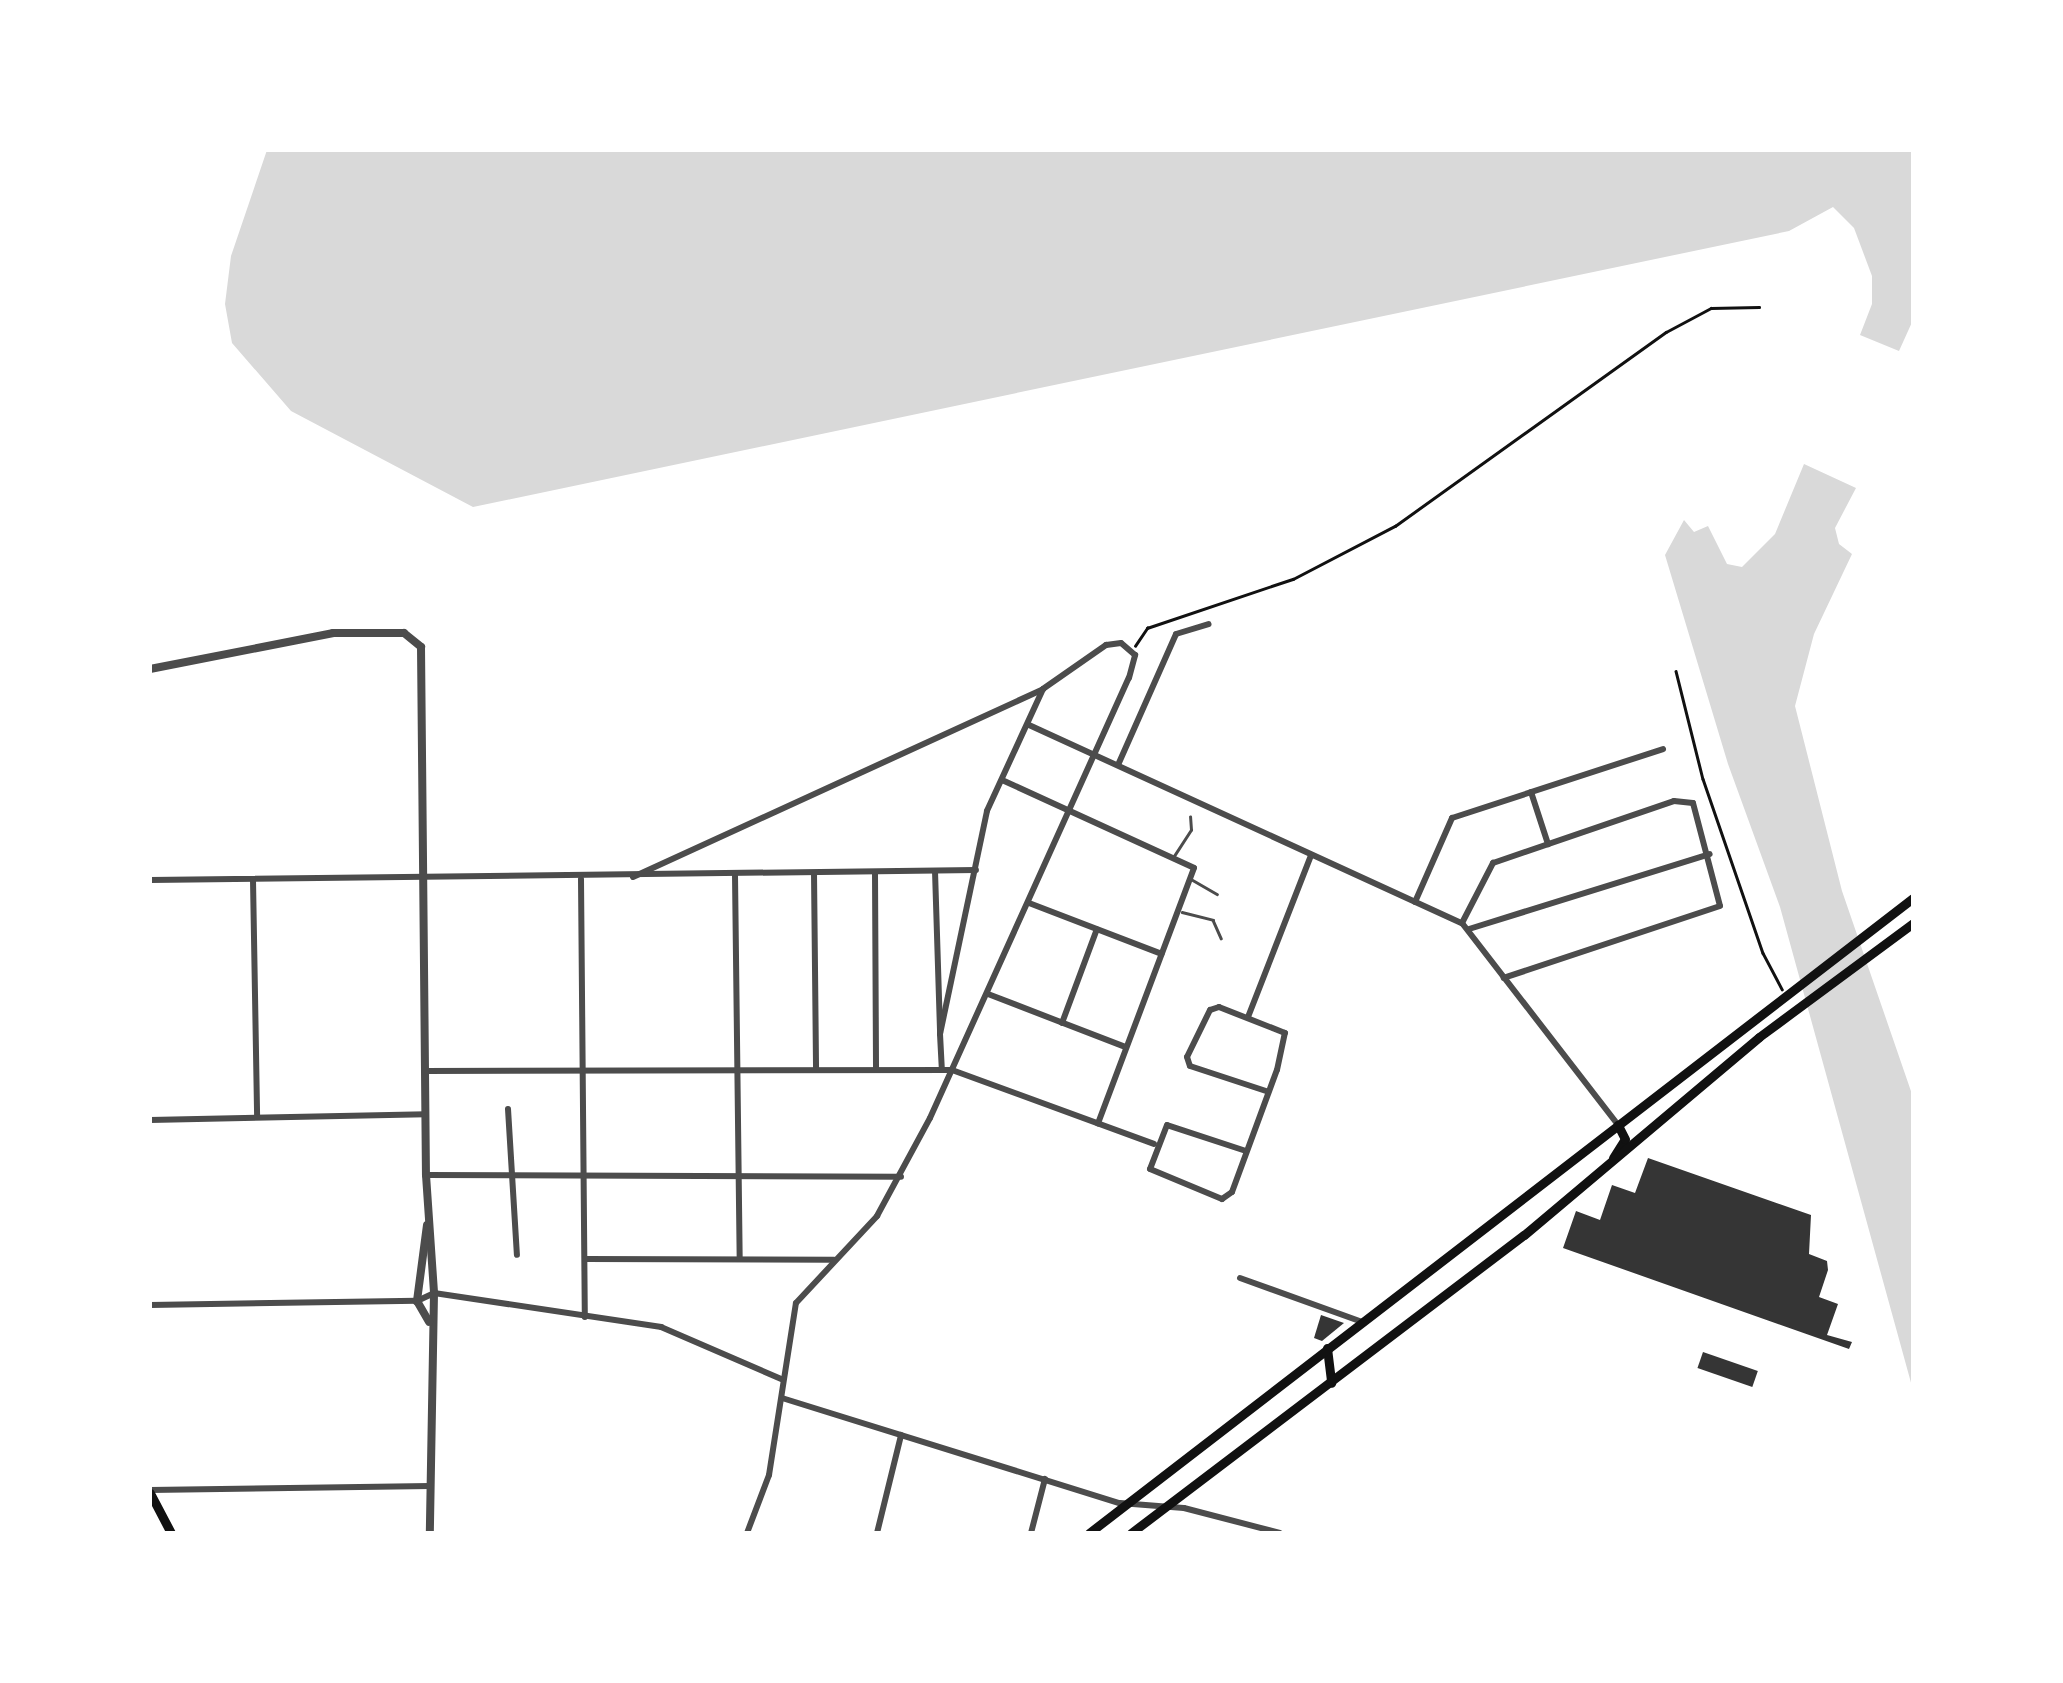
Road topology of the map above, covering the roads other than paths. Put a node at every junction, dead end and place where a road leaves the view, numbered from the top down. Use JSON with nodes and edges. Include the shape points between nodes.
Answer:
{"nodes":[{"id":1,"x":1208,"y":624,"type":"dead end"},
{"id":2,"x":150,"y":669,"type":"edge"},
{"id":3,"x":1043,"y":688,"type":"junction"},
{"id":4,"x":1029,"y":725,"type":"junction"},
{"id":5,"x":1663,"y":749,"type":"dead end"},
{"id":6,"x":1094,"y":754,"type":"junction"},
{"id":7,"x":1118,"y":766,"type":"junction"},
{"id":8,"x":1002,"y":780,"type":"junction"},
{"id":9,"x":1532,"y":792,"type":"junction"},
{"id":10,"x":1070,"y":811,"type":"junction"},
{"id":11,"x":1190,"y":817,"type":"dead end"},
{"id":12,"x":1548,"y":844,"type":"junction"},
{"id":13,"x":1311,"y":854,"type":"junction"},
{"id":14,"x":1710,"y":854,"type":"junction"},
{"id":15,"x":1174,"y":856,"type":"junction"},
{"id":16,"x":976,"y":870,"type":"junction"},
{"id":17,"x":935,"y":871,"type":"junction"},
{"id":18,"x":814,"y":873,"type":"junction"},
{"id":19,"x":875,"y":873,"type":"junction"},
{"id":20,"x":734,"y":875,"type":"junction"},
{"id":21,"x":1193,"y":875,"type":"junction"},
{"id":22,"x":632,"y":877,"type":"junction"},
{"id":23,"x":150,"y":880,"type":"edge"},
{"id":24,"x":253,"y":880,"type":"junction"},
{"id":25,"x":424,"y":880,"type":"junction"},
{"id":26,"x":582,"y":880,"type":"junction"},
{"id":27,"x":1217,"y":894,"type":"dead end"},
{"id":28,"x":1913,"y":898,"type":"edge"},
{"id":29,"x":1415,"y":902,"type":"junction"},
{"id":30,"x":1029,"y":903,"type":"junction"},
{"id":31,"x":1179,"y":911,"type":"junction"},
{"id":32,"x":1913,"y":922,"type":"edge"},
{"id":33,"x":1462,"y":923,"type":"junction"},
{"id":34,"x":1097,"y":930,"type":"junction"},
{"id":35,"x":1468,"y":930,"type":"junction"},
{"id":36,"x":1221,"y":938,"type":"dead end"},
{"id":37,"x":1162,"y":954,"type":"junction"},
{"id":38,"x":1504,"y":978,"type":"junction"},
{"id":39,"x":988,"y":994,"type":"junction"},
{"id":40,"x":1248,"y":1016,"type":"junction"},
{"id":41,"x":1062,"y":1023,"type":"junction"},
{"id":42,"x":940,"y":1034,"type":"junction"},
{"id":43,"x":1125,"y":1047,"type":"junction"},
{"id":44,"x":816,"y":1068,"type":"junction"},
{"id":45,"x":876,"y":1068,"type":"junction"},
{"id":46,"x":736,"y":1069,"type":"junction"},
{"id":47,"x":583,"y":1070,"type":"junction"},
{"id":48,"x":942,"y":1070,"type":"junction"},
{"id":49,"x":952,"y":1070,"type":"junction"},
{"id":50,"x":426,"y":1071,"type":"junction"},
{"id":51,"x":1266,"y":1091,"type":"junction"},
{"id":52,"x":508,"y":1109,"type":"dead end"},
{"id":53,"x":426,"y":1114,"type":"junction"},
{"id":54,"x":257,"y":1117,"type":"junction"},
{"id":55,"x":150,"y":1120,"type":"edge"},
{"id":56,"x":1098,"y":1124,"type":"junction"},
{"id":57,"x":1618,"y":1126,"type":"junction"},
{"id":58,"x":1154,"y":1144,"type":"junction"},
{"id":59,"x":1246,"y":1151,"type":"junction"},
{"id":60,"x":1606,"y":1169,"type":"junction"},
{"id":61,"x":584,"y":1174,"type":"junction"},
{"id":62,"x":737,"y":1174,"type":"junction"},
{"id":63,"x":426,"y":1175,"type":"junction"},
{"id":64,"x":512,"y":1175,"type":"junction"},
{"id":65,"x":901,"y":1177,"type":"junction"},
{"id":66,"x":427,"y":1225,"type":"junction"},
{"id":67,"x":517,"y":1254,"type":"dead end"},
{"id":68,"x":740,"y":1257,"type":"junction"},
{"id":69,"x":585,"y":1259,"type":"junction"},
{"id":70,"x":835,"y":1260,"type":"junction"},
{"id":71,"x":1240,"y":1278,"type":"dead end"},
{"id":72,"x":434,"y":1294,"type":"junction"},
{"id":73,"x":417,"y":1301,"type":"junction"},
{"id":74,"x":150,"y":1305,"type":"edge"},
{"id":75,"x":585,"y":1317,"type":"junction"},
{"id":76,"x":429,"y":1322,"type":"junction"},
{"id":77,"x":1362,"y":1322,"type":"junction"},
{"id":78,"x":1327,"y":1348,"type":"junction"},
{"id":79,"x":781,"y":1379,"type":"junction"},
{"id":80,"x":1331,"y":1383,"type":"junction"},
{"id":81,"x":782,"y":1398,"type":"junction"},
{"id":82,"x":902,"y":1434,"type":"junction"},
{"id":83,"x":1046,"y":1479,"type":"junction"},
{"id":84,"x":430,"y":1486,"type":"junction"},
{"id":85,"x":150,"y":1491,"type":"edge"},
{"id":86,"x":1127,"y":1504,"type":"junction"},
{"id":87,"x":1170,"y":1506,"type":"junction"},
{"id":88,"x":750,"y":1532,"type":"edge"},
{"id":89,"x":170,"y":1533,"type":"edge"},
{"id":90,"x":430,"y":1533,"type":"edge"},
{"id":91,"x":877,"y":1533,"type":"edge"},
{"id":92,"x":1031,"y":1533,"type":"edge"},
{"id":93,"x":1089,"y":1533,"type":"edge"},
{"id":94,"x":1130,"y":1533,"type":"edge"},
{"id":95,"x":1280,"y":1533,"type":"edge"}],
"edges":[{"from":1,"to":7,"type":"street","via":[[1176,634]]},
{"from":2,"to":25,"type":"street","via":[[372,630],[410,635],[422,654]]},
{"from":3,"to":4,"type":"street"},
{"from":3,"to":6,"type":"street","via":[[1113,642],[1133,652],[1134,665]]},
{"from":3,"to":22,"type":"street"},
{"from":4,"to":6,"type":"street"},
{"from":4,"to":8,"type":"street"},
{"from":5,"to":9,"type":"street"},
{"from":6,"to":7,"type":"street"},
{"from":6,"to":10,"type":"street"},
{"from":7,"to":13,"type":"street"},
{"from":8,"to":10,"type":"street"},
{"from":8,"to":16,"type":"street","via":[[984,821]]},
{"from":9,"to":12,"type":"street"},
{"from":9,"to":29,"type":"street","via":[[1450,819]]},
{"from":10,"to":15,"type":"street"},
{"from":10,"to":30,"type":"street"},
{"from":11,"to":15,"type":"lane","via":[[1191,830]]},
{"from":12,"to":14,"type":"street","via":[[1674,801],[1693,803]]},
{"from":12,"to":33,"type":"street","via":[[1490,865]]},
{"from":13,"to":29,"type":"street"},
{"from":13,"to":40,"type":"street"},
{"from":14,"to":35,"type":"street"},
{"from":14,"to":38,"type":"street","via":[[1720,906]]},
{"from":15,"to":21,"type":"street"},
{"from":16,"to":17,"type":"street"},
{"from":16,"to":42,"type":"street"},
{"from":17,"to":19,"type":"street"},
{"from":17,"to":42,"type":"street","via":[[934,1015]]},
{"from":18,"to":19,"type":"street"},
{"from":18,"to":20,"type":"street"},
{"from":18,"to":44,"type":"street"},
{"from":19,"to":45,"type":"street"},
{"from":20,"to":22,"type":"street"},
{"from":20,"to":46,"type":"street"},
{"from":21,"to":27,"type":"lane"},
{"from":21,"to":31,"type":"street"},
{"from":22,"to":26,"type":"street"},
{"from":23,"to":24,"type":"street"},
{"from":24,"to":25,"type":"street"},
{"from":24,"to":54,"type":"street"},
{"from":25,"to":26,"type":"street"},
{"from":25,"to":50,"type":"street"},
{"from":26,"to":47,"type":"street"},
{"from":28,"to":57,"type":"main road"},
{"from":29,"to":33,"type":"street"},
{"from":30,"to":34,"type":"street"},
{"from":30,"to":39,"type":"street"},
{"from":31,"to":36,"type":"lane","via":[[1212,920]]},
{"from":31,"to":37,"type":"street"},
{"from":32,"to":60,"type":"main road","via":[[1759,1038]]},
{"from":33,"to":35,"type":"street"},
{"from":34,"to":37,"type":"street"},
{"from":34,"to":41,"type":"street"},
{"from":35,"to":38,"type":"street"},
{"from":37,"to":43,"type":"street"},
{"from":38,"to":57,"type":"street"},
{"from":39,"to":41,"type":"street"},
{"from":39,"to":49,"type":"street"},
{"from":40,"to":51,"type":"street","via":[[1285,1034]]},
{"from":40,"to":51,"type":"street","via":[[1210,1010],[1187,1057],[1190,1066]]},
{"from":41,"to":43,"type":"street"},
{"from":42,"to":48,"type":"street"},
{"from":43,"to":56,"type":"street"},
{"from":44,"to":45,"type":"street"},
{"from":44,"to":46,"type":"street"},
{"from":45,"to":48,"type":"street"},
{"from":46,"to":47,"type":"street"},
{"from":46,"to":62,"type":"street"},
{"from":47,"to":50,"type":"street"},
{"from":47,"to":61,"type":"street"},
{"from":48,"to":49,"type":"street"},
{"from":49,"to":56,"type":"street"},
{"from":49,"to":65,"type":"street"},
{"from":50,"to":53,"type":"street"},
{"from":51,"to":59,"type":"street"},
{"from":52,"to":64,"type":"street"},
{"from":53,"to":54,"type":"street"},
{"from":53,"to":63,"type":"street"},
{"from":54,"to":55,"type":"street"},
{"from":56,"to":58,"type":"street"},
{"from":57,"to":60,"type":"main road","via":[[1625,1139]]},
{"from":57,"to":77,"type":"main road"},
{"from":58,"to":59,"type":"street","via":[[1170,1124]]},
{"from":58,"to":59,"type":"street","via":[[1152,1174],[1228,1198]]},
{"from":60,"to":80,"type":"main road"},
{"from":61,"to":62,"type":"street"},
{"from":61,"to":64,"type":"street"},
{"from":61,"to":69,"type":"street"},
{"from":62,"to":65,"type":"street"},
{"from":62,"to":68,"type":"street"},
{"from":63,"to":64,"type":"street"},
{"from":63,"to":66,"type":"street"},
{"from":64,"to":67,"type":"street"},
{"from":65,"to":70,"type":"street","via":[[877,1216]]},
{"from":66,"to":72,"type":"street"},
{"from":66,"to":73,"type":"street"},
{"from":68,"to":69,"type":"street"},
{"from":68,"to":70,"type":"street"},
{"from":69,"to":75,"type":"street"},
{"from":70,"to":79,"type":"street","via":[[796,1302]]},
{"from":71,"to":77,"type":"street"},
{"from":72,"to":73,"type":"street"},
{"from":72,"to":75,"type":"street"},
{"from":72,"to":76,"type":"street"},
{"from":73,"to":74,"type":"street"},
{"from":73,"to":76,"type":"street"},
{"from":75,"to":79,"type":"street","via":[[661,1327]]},
{"from":76,"to":84,"type":"street"},
{"from":77,"to":78,"type":"main road"},
{"from":78,"to":80,"type":"main road"},
{"from":78,"to":86,"type":"main road"},
{"from":79,"to":81,"type":"street"},
{"from":80,"to":87,"type":"main road"},
{"from":81,"to":82,"type":"street"},
{"from":81,"to":88,"type":"street","via":[[769,1475]]},
{"from":82,"to":83,"type":"street"},
{"from":82,"to":91,"type":"street"},
{"from":83,"to":86,"type":"street"},
{"from":83,"to":92,"type":"street"},
{"from":84,"to":85,"type":"street"},
{"from":84,"to":90,"type":"street"},
{"from":85,"to":89,"type":"main road"},
{"from":86,"to":87,"type":"street"},
{"from":86,"to":93,"type":"main road"},
{"from":87,"to":94,"type":"main road"},
{"from":87,"to":95,"type":"street"}]}
